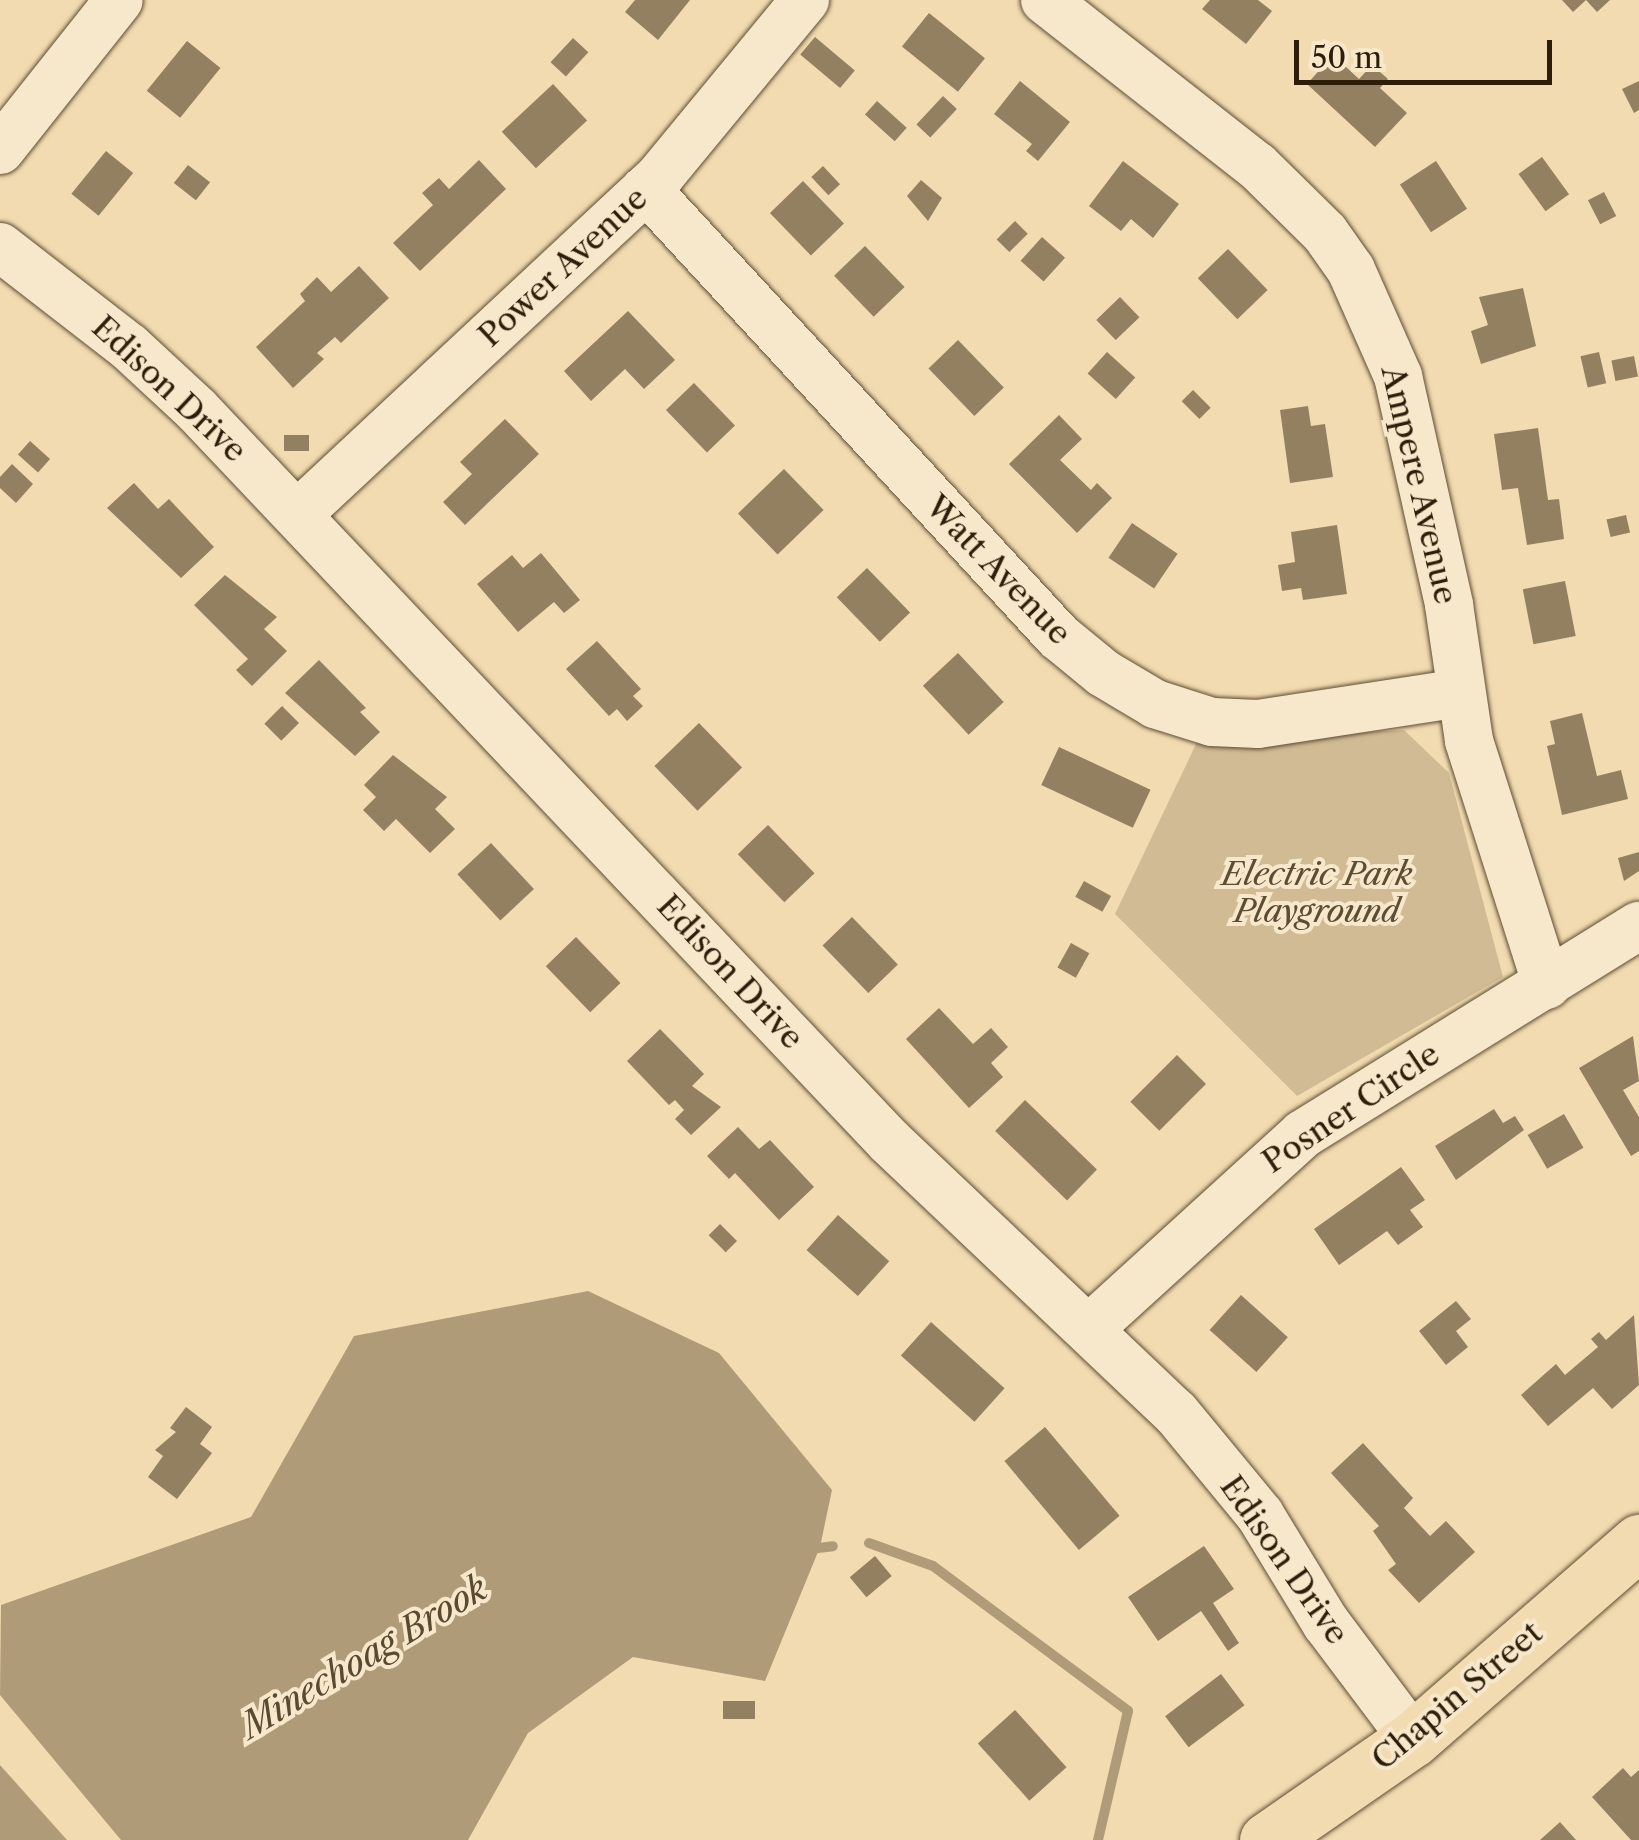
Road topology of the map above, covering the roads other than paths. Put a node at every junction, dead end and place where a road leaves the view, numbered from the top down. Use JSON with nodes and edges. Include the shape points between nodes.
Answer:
{"nodes":[{"id":1,"x":119,"y":0,"type":"edge"},
{"id":2,"x":806,"y":0,"type":"edge"},
{"id":3,"x":1045,"y":0,"type":"edge"},
{"id":4,"x":0,"y":150,"type":"edge"},
{"id":5,"x":646,"y":189,"type":"junction"},
{"id":6,"x":0,"y":248,"type":"edge"},
{"id":7,"x":299,"y":512,"type":"junction"},
{"id":8,"x":1461,"y":694,"type":"junction"},
{"id":9,"x":1639,"y":926,"type":"edge"},
{"id":10,"x":1546,"y":985,"type":"junction"},
{"id":11,"x":1091,"y":1327,"type":"junction"},
{"id":12,"x":1639,"y":1542,"type":"edge"},
{"id":13,"x":1413,"y":1739,"type":"junction"},
{"id":14,"x":1267,"y":1840,"type":"edge"}],
"edges":[{"from":1,"to":4,"type":"street"},
{"from":2,"to":5,"type":"street","name":"Power Avenue"},
{"from":3,"to":8,"type":"street","name":"Ampere Avenue","via":[[1257,166],[1325,233],[1351,270],[1398,376],[1449,606]]},
{"from":5,"to":7,"type":"street","name":"Power Avenue"},
{"from":5,"to":8,"type":"street","name":"Watt Avenue","via":[[1058,636],[1103,673],[1155,704],[1212,722],[1258,724]]},
{"from":6,"to":7,"type":"street","name":"Edison Drive","via":[[129,347]]},
{"from":7,"to":11,"type":"street","name":"Edison Drive","via":[[889,1141]]},
{"from":8,"to":10,"type":"street","name":"Ampere Avenue","via":[[1468,741]]},
{"from":9,"to":10,"type":"street","name":"Posner Circle"},
{"from":10,"to":11,"type":"street","name":"Posner Circle","via":[[1356,1098],[1276,1154]]},
{"from":11,"to":13,"type":"street","name":"Edison Drive","via":[[1176,1413],[1260,1516],[1326,1623]]},
{"from":12,"to":13,"type":"main road","name":"Chapin Street"},
{"from":13,"to":14,"type":"main road","name":"Chapin Street"}]}
